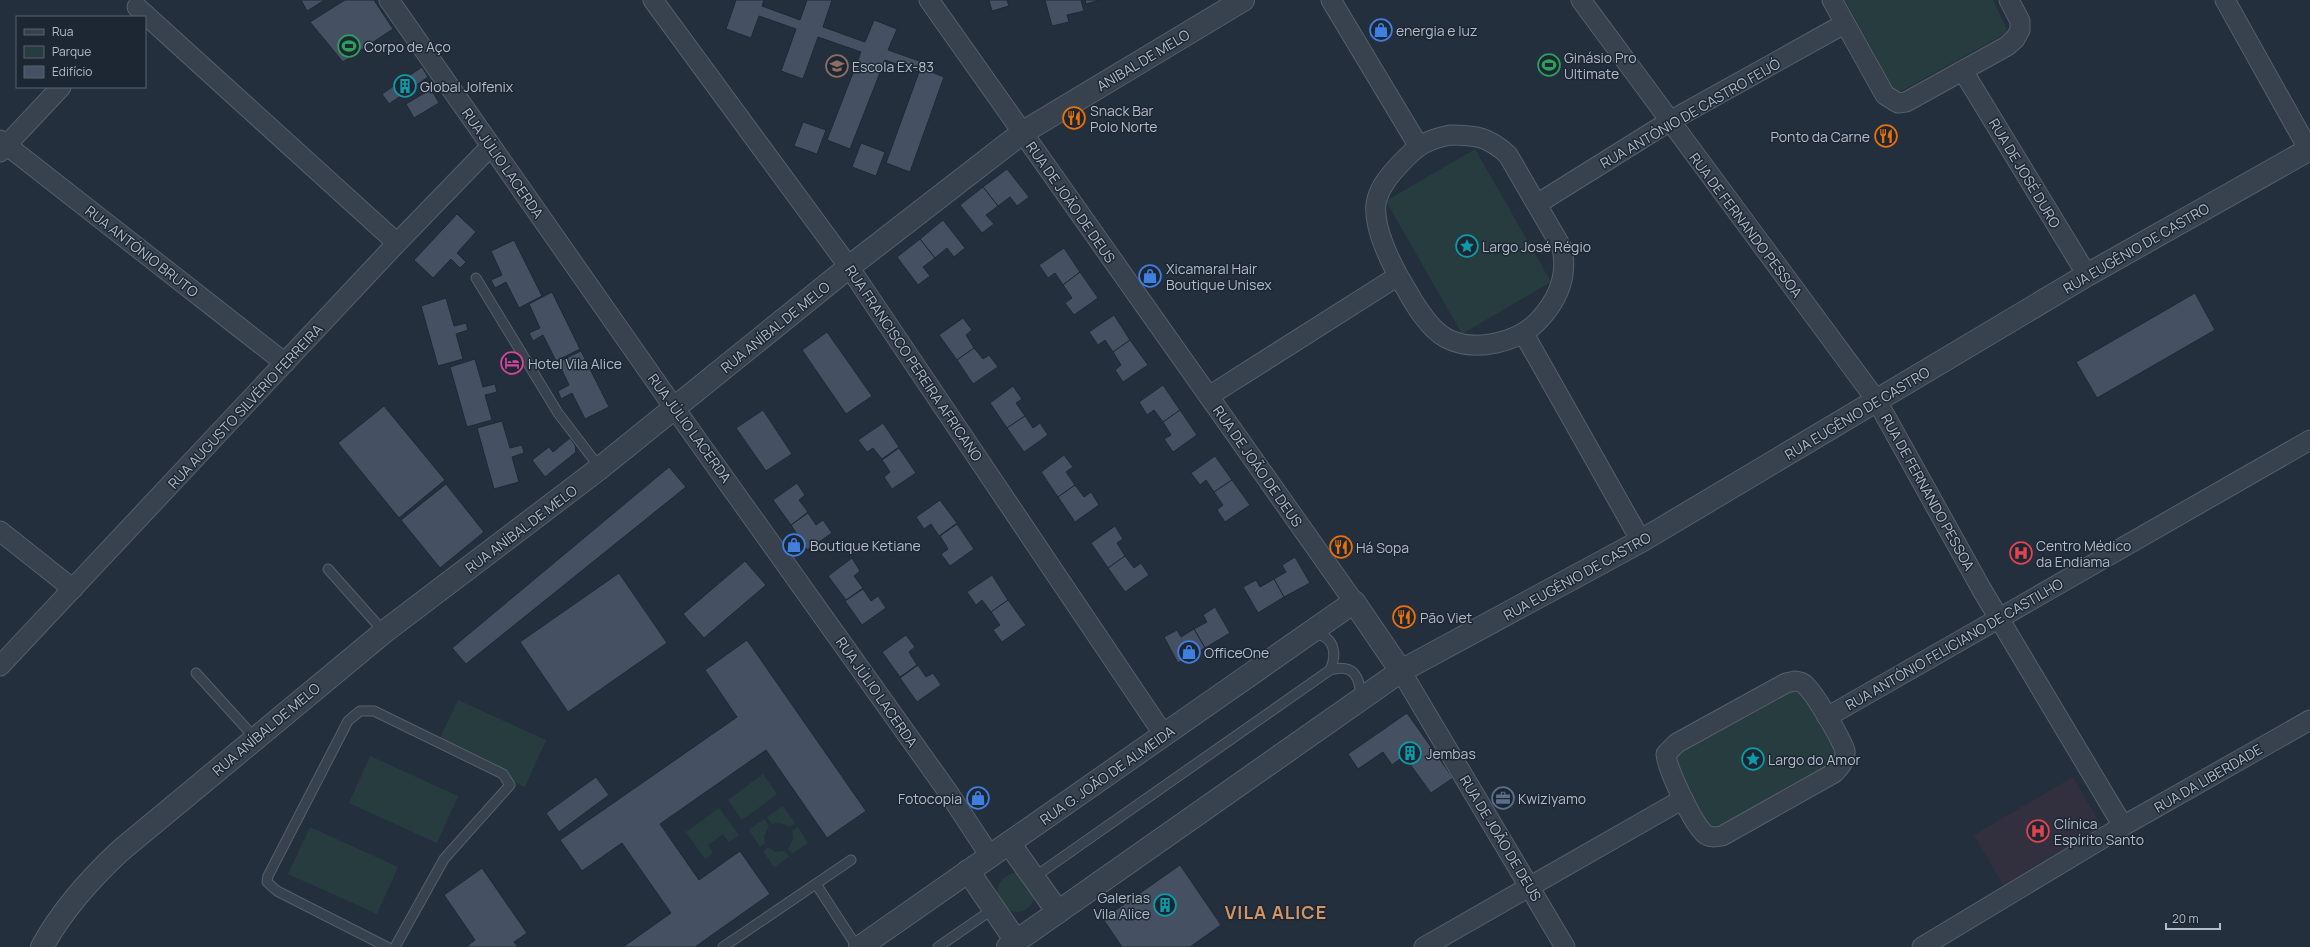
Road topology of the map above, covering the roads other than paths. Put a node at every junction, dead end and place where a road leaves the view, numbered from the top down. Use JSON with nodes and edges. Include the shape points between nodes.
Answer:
{"nodes":[{"id":1,"x":389,"y":0,"type":"edge"},
{"id":2,"x":653,"y":0,"type":"edge"},
{"id":3,"x":929,"y":0,"type":"edge"},
{"id":4,"x":1243,"y":0,"type":"edge"},
{"id":5,"x":1331,"y":0,"type":"edge"},
{"id":6,"x":1581,"y":0,"type":"edge"},
{"id":7,"x":1832,"y":0,"type":"edge"},
{"id":8,"x":2009,"y":0,"type":"edge"},
{"id":9,"x":2225,"y":0,"type":"edge"},
{"id":10,"x":136,"y":8,"type":"edge"},
{"id":11,"x":145,"y":16,"type":"edge"},
{"id":12,"x":146,"y":17,"type":"edge"},
{"id":13,"x":1844,"y":24,"type":"junction"},
{"id":14,"x":1963,"y":72,"type":"junction"},
{"id":15,"x":60,"y":88,"type":"edge"},
{"id":16,"x":1670,"y":121,"type":"junction"},
{"id":17,"x":1022,"y":133,"type":"junction"},
{"id":18,"x":1418,"y":145,"type":"junction"},
{"id":19,"x":2,"y":146,"type":"edge"},
{"id":20,"x":491,"y":146,"type":"junction"},
{"id":21,"x":2310,"y":150,"type":"edge"},
{"id":22,"x":1537,"y":204,"type":"junction"},
{"id":23,"x":397,"y":243,"type":"junction"},
{"id":24,"x":849,"y":267,"type":"junction"},
{"id":25,"x":2087,"y":275,"type":"junction"},
{"id":26,"x":1398,"y":276,"type":"junction"},
{"id":27,"x":476,"y":278,"type":"dead end"},
{"id":28,"x":1524,"y":334,"type":"junction"},
{"id":29,"x":285,"y":363,"type":"junction"},
{"id":30,"x":1209,"y":396,"type":"junction"},
{"id":31,"x":1877,"y":401,"type":"junction"},
{"id":32,"x":676,"y":408,"type":"junction"},
{"id":33,"x":2310,"y":440,"type":"edge"},
{"id":34,"x":600,"y":468,"type":"junction"},
{"id":35,"x":0,"y":531,"type":"edge"},
{"id":36,"x":1641,"y":541,"type":"junction"},
{"id":37,"x":328,"y":569,"type":"dead end"},
{"id":38,"x":73,"y":589,"type":"junction"},
{"id":39,"x":1354,"y":602,"type":"junction"},
{"id":40,"x":2000,"y":618,"type":"junction"},
{"id":41,"x":384,"y":632,"type":"junction"},
{"id":42,"x":1306,"y":636,"type":"junction"},
{"id":43,"x":0,"y":666,"type":"edge"},
{"id":44,"x":1330,"y":670,"type":"junction"},
{"id":45,"x":1401,"y":671,"type":"junction"},
{"id":46,"x":196,"y":673,"type":"dead end"},
{"id":47,"x":1362,"y":699,"type":"junction"},
{"id":48,"x":1827,"y":717,"type":"junction"},
{"id":49,"x":2310,"y":720,"type":"edge"},
{"id":50,"x":1164,"y":734,"type":"junction"},
{"id":51,"x":255,"y":738,"type":"junction"},
{"id":52,"x":1683,"y":799,"type":"junction"},
{"id":53,"x":2123,"y":826,"type":"junction"},
{"id":54,"x":1009,"y":843,"type":"junction"},
{"id":55,"x":990,"y":856,"type":"junction"},
{"id":56,"x":851,"y":860,"type":"dead end"},
{"id":57,"x":968,"y":871,"type":"junction"},
{"id":58,"x":1033,"y":878,"type":"junction"},
{"id":59,"x":816,"y":884,"type":"junction"},
{"id":60,"x":1530,"y":886,"type":"junction"},
{"id":61,"x":993,"y":909,"type":"junction"},
{"id":62,"x":1058,"y":912,"type":"junction"},
{"id":63,"x":1012,"y":944,"type":"edge"},
{"id":64,"x":42,"y":947,"type":"edge"},
{"id":65,"x":387,"y":947,"type":"edge"},
{"id":66,"x":395,"y":947,"type":"edge"},
{"id":67,"x":723,"y":947,"type":"edge"},
{"id":68,"x":858,"y":947,"type":"edge"},
{"id":69,"x":938,"y":947,"type":"edge"},
{"id":70,"x":1424,"y":947,"type":"edge"},
{"id":71,"x":1565,"y":947,"type":"edge"},
{"id":72,"x":1922,"y":947,"type":"edge"}],
"edges":[{"from":1,"to":20,"type":"street","name":"RUA JÚLIO LACERDA"},
{"from":2,"to":24,"type":"street","name":"RUA FRANCISCO PEREIRA AFRICANO"},
{"from":3,"to":17,"type":"street","name":"RUA DE JOÃO DE DEUS"},
{"from":4,"to":17,"type":"street","name":"ANIBAL DE MELO"},
{"from":5,"to":18,"type":"street"},
{"from":6,"to":16,"type":"street","name":"RUA DE FERNANDO PESSOA"},
{"from":7,"to":13,"type":"street"},
{"from":8,"to":14,"type":"street","via":[[2020,22],[2015,39]]},
{"from":9,"to":21,"type":"street"},
{"from":10,"to":11,"type":"street"},
{"from":12,"to":23,"type":"street"},
{"from":13,"to":14,"type":"street","via":[[1885,95],[1898,103],[1906,102]]},
{"from":13,"to":16,"type":"street","name":"RUA ANTÓNIO DE CASTRO FEIJÓ"},
{"from":14,"to":25,"type":"street","name":"RUA DE JOSÉ DURO"},
{"from":15,"to":19,"type":"street"},
{"from":16,"to":22,"type":"street","name":"RUA ANTÓNIO DE CASTRO FEIJÓ"},
{"from":16,"to":31,"type":"street","name":"RUA DE FERNANDO PESSOA"},
{"from":17,"to":24,"type":"street","name":"RUA ANÍBAL DE MELO"},
{"from":17,"to":30,"type":"street","name":"RUA DE JOÃO DE DEUS"},
{"from":18,"to":22,"type":"street","via":[[1450,135],[1483,138],[1508,155]]},
{"from":18,"to":26,"type":"street","via":[[1382,185],[1375,211],[1378,226]]},
{"from":19,"to":29,"type":"street","name":"RUA ANTÓNIO BRUTO"},
{"from":20,"to":23,"type":"street","name":"RUA AUGUSTO SILVÉRIO FERREIRA"},
{"from":20,"to":32,"type":"street","name":"RUA JÚLIO LACERDA"},
{"from":21,"to":25,"type":"street","name":"RUA EUGÊNIO DE CASTRO"},
{"from":22,"to":28,"type":"street","via":[[1562,248],[1564,276],[1550,308]]},
{"from":23,"to":29,"type":"street","name":"RUA AUGUSTO SILVÉRIO FERREIRA"},
{"from":24,"to":32,"type":"street","name":"RUA ANÍBAL DE MELO"},
{"from":24,"to":50,"type":"street","name":"RUA FRANCISCO PEREIRA AFRICANO"},
{"from":25,"to":31,"type":"street","name":"RUA EUGÊNIO DE CASTRO"},
{"from":26,"to":28,"type":"street","via":[[1414,303],[1444,338],[1474,345],[1493,344]]},
{"from":26,"to":30,"type":"street"},
{"from":27,"to":34,"type":"lane","via":[[558,413]]},
{"from":28,"to":36,"type":"street"},
{"from":29,"to":38,"type":"street","name":"RUA AUGUSTO SILVÉRIO FERREIRA"},
{"from":30,"to":39,"type":"street","name":"RUA DE JOÃO DE DEUS"},
{"from":31,"to":36,"type":"street","name":"RUA EUGÊNIO DE CASTRO"},
{"from":31,"to":40,"type":"street","name":"RUA DE FERNANDO PESSOA"},
{"from":32,"to":34,"type":"street","name":"RUA ANÍBAL DE MELO"},
{"from":32,"to":55,"type":"street","name":"RUA JÚLIO LACERDA","via":[[948,792]]},
{"from":33,"to":40,"type":"street","name":"RUA ANTÓNIO FELICIANO DE CASTILHO"},
{"from":34,"to":41,"type":"street","name":"RUA ANÍBAL DE MELO"},
{"from":35,"to":38,"type":"street"},
{"from":36,"to":45,"type":"street","name":"RUA EUGÊNIO DE CASTRO"},
{"from":37,"to":41,"type":"lane"},
{"from":38,"to":43,"type":"street","name":"RUA AUGUSTO SILVÉRIO FERREIRA"},
{"from":39,"to":42,"type":"street","name":"RUA G. JOÃO DE ALMEIDA"},
{"from":39,"to":45,"type":"street","name":"RUA DE JOÃO DE DEUS"},
{"from":40,"to":48,"type":"street","name":"RUA ANTÓNIO FELICIANO DE CASTILHO"},
{"from":40,"to":53,"type":"street","name":"RUA DE FERNANDO PESSOA"},
{"from":41,"to":51,"type":"street","name":"RUA ANÍBAL DE MELO"},
{"from":42,"to":44,"type":"lane","via":[[1312,633],[1319,634],[1330,642],[1336,652]]},
{"from":42,"to":50,"type":"street","name":"RUA G. JOÃO DE ALMEIDA"},
{"from":44,"to":47,"type":"lane","via":[[1342,668],[1354,673],[1358,677]]},
{"from":44,"to":58,"type":"lane"},
{"from":45,"to":47,"type":"street"},
{"from":45,"to":60,"type":"street","name":"RUA DE JOÃO DE DEUS"},
{"from":46,"to":51,"type":"lane"},
{"from":47,"to":62,"type":"street"},
{"from":48,"to":52,"type":"street","via":[[1807,686],[1802,682],[1786,683],[1677,743],[1666,754],[1667,764]]},
{"from":48,"to":52,"type":"street","via":[[1844,751],[1844,760],[1834,773],[1722,836],[1713,838],[1704,834]]},
{"from":49,"to":53,"type":"street","name":"RUA DA LIBERDADE"},
{"from":50,"to":54,"type":"street","name":"RUA G. JOÃO DE ALMEIDA"},
{"from":51,"to":64,"type":"street","name":"RUA ANÍBAL DE MELO","via":[[97,872],[63,913]]},
{"from":52,"to":60,"type":"street"},
{"from":53,"to":72,"type":"street","name":"RUA DA LIBERDADE"},
{"from":54,"to":55,"type":"street","name":"RUA G. JOÃO DE ALMEIDA"},
{"from":54,"to":58,"type":"street"},
{"from":55,"to":57,"type":"street","name":"RUA G. JOÃO DE ALMEIDA"},
{"from":56,"to":59,"type":"lane"},
{"from":57,"to":61,"type":"street"},
{"from":57,"to":68,"type":"street","name":"RUA G. JOÃO DE ALMEIDA"},
{"from":58,"to":62,"type":"street"},
{"from":59,"to":67,"type":"lane"},
{"from":59,"to":68,"type":"lane"},
{"from":60,"to":70,"type":"street"},
{"from":60,"to":71,"type":"street","name":"RUA DE JOÃO DE DEUS"},
{"from":61,"to":63,"type":"street"},
{"from":61,"to":69,"type":"lane"},
{"from":62,"to":63,"type":"street"},
{"from":65,"to":66,"type":"lane","via":[[277,891],[267,882],[348,721],[360,711],[374,711],[503,774],[510,785],[444,859]]}]}
